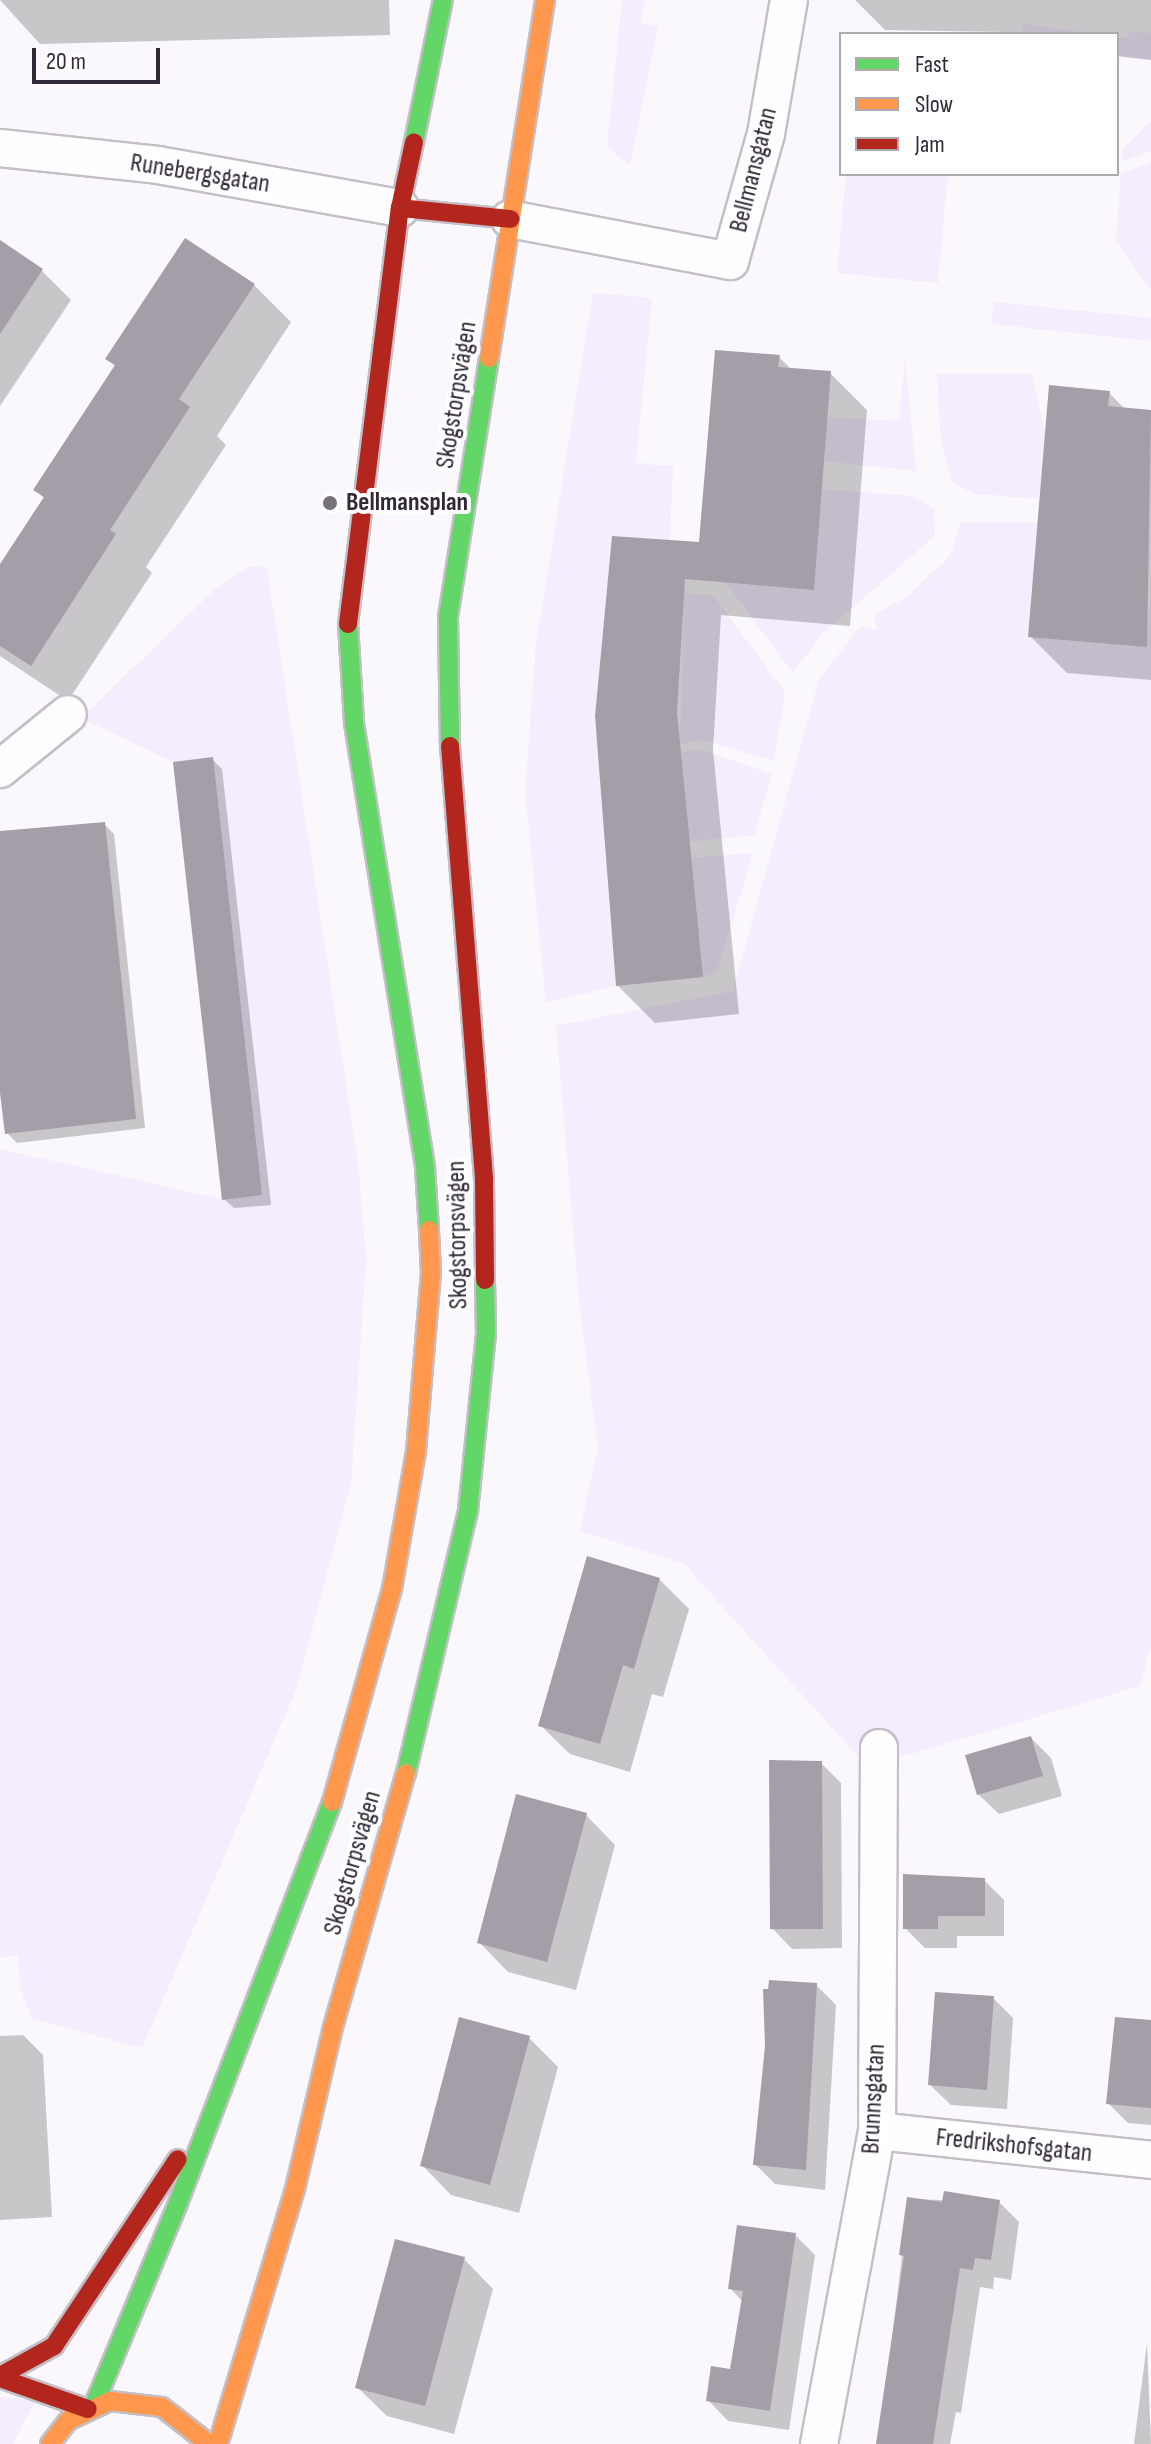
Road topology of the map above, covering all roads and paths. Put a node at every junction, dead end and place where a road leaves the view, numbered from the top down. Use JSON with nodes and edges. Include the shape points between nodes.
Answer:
{"nodes":[{"id":1,"x":443,"y":0,"type":"edge"},
{"id":2,"x":545,"y":0,"type":"edge"},
{"id":3,"x":789,"y":0,"type":"edge"},
{"id":4,"x":0,"y":148,"type":"edge"},
{"id":5,"x":400,"y":208,"type":"junction"},
{"id":6,"x":510,"y":219,"type":"junction"},
{"id":7,"x":68,"y":714,"type":"dead end"},
{"id":8,"x":0,"y":769,"type":"edge"},
{"id":9,"x":879,"y":1748,"type":"dead end"},
{"id":10,"x":218,"y":2101,"type":"junction"},
{"id":11,"x":877,"y":2131,"type":"junction"},
{"id":12,"x":1151,"y":2160,"type":"edge"},
{"id":13,"x":0,"y":2377,"type":"edge"},
{"id":14,"x":91,"y":2407,"type":"junction"},
{"id":15,"x":50,"y":2444,"type":"edge"},
{"id":16,"x":209,"y":2444,"type":"edge"},
{"id":17,"x":218,"y":2444,"type":"edge"},
{"id":18,"x":819,"y":2444,"type":"edge"}],
"edges":[{"from":1,"to":5,"type":"main road","name":"Skogstorpsvägen"},
{"from":2,"to":6,"type":"main road","name":"Skogstorpsvägen"},
{"from":3,"to":6,"type":"street","name":"Bellmansgatan","via":[[766,134],[730,261]]},
{"from":4,"to":5,"type":"street","name":"Runebergsgatan","via":[[158,165]]},
{"from":5,"to":6,"type":"main road"},
{"from":5,"to":10,"type":"main road","name":"Skogstorpsvägen","via":[[348,621],[354,723],[425,1168],[431,1274],[425,1365],[411,1481],[375,1647],[331,1805]]},
{"from":6,"to":17,"type":"main road","name":"Skogstorpsvägen","via":[[448,617],[450,781],[484,1180],[486,1334],[468,1511],[408,1767],[333,2027],[295,2189]]},
{"from":7,"to":8,"type":"street"},
{"from":9,"to":11,"type":"street","name":"Brunnsgatan"},
{"from":10,"to":13,"type":"main road","via":[[54,2346]]},
{"from":10,"to":14,"type":"main road","name":"Skogstorpsvägen"},
{"from":11,"to":12,"type":"street","name":"Fredrikshofsgatan"},
{"from":11,"to":18,"type":"street","name":"Brunnsgatan"},
{"from":13,"to":14,"type":"main road"},
{"from":14,"to":15,"type":"main road","via":[[69,2420]]},
{"from":14,"to":16,"type":"main road","via":[[140,2401],[162,2407]]}]}
